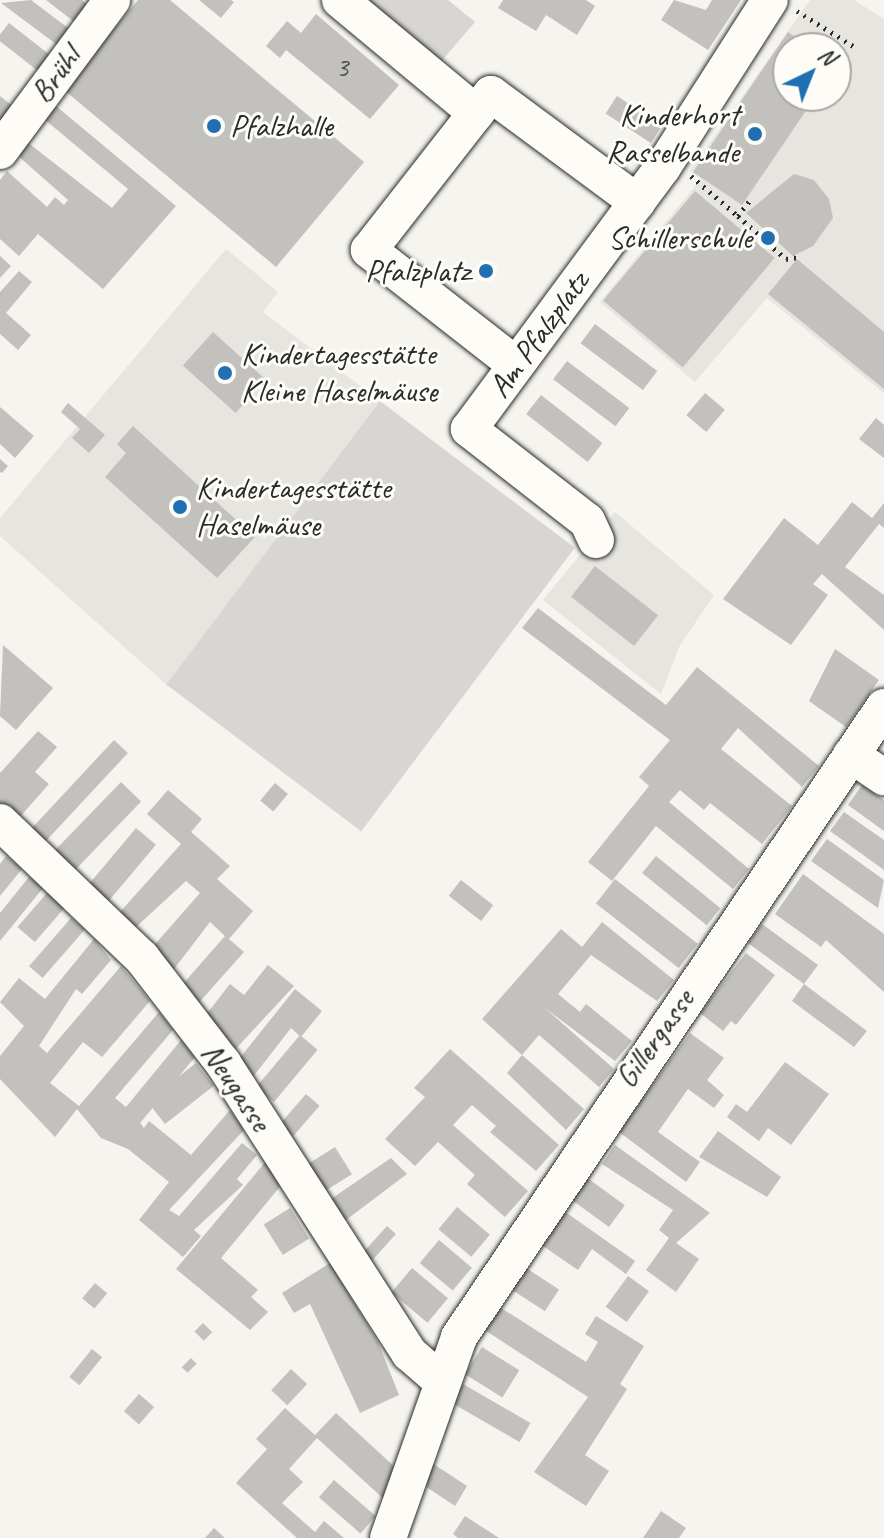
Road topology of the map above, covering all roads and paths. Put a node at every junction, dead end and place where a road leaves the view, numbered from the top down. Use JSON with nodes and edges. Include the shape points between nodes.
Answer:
{"nodes":[{"id":1,"x":112,"y":0,"type":"edge"},
{"id":2,"x":340,"y":0,"type":"edge"},
{"id":3,"x":784,"y":5,"type":"edge"},
{"id":4,"x":853,"y":46,"type":"dead end"},
{"id":5,"x":476,"y":113,"type":"junction"},
{"id":6,"x":0,"y":151,"type":"edge"},
{"id":7,"x":669,"y":158,"type":"junction"},
{"id":8,"x":751,"y":199,"type":"dead end"},
{"id":9,"x":637,"y":202,"type":"junction"},
{"id":10,"x":738,"y":216,"type":"junction"},
{"id":11,"x":798,"y":257,"type":"dead end"},
{"id":12,"x":516,"y":365,"type":"junction"},
{"id":13,"x":596,"y":540,"type":"dead end"},
{"id":14,"x":884,"y":707,"type":"edge"},
{"id":15,"x":851,"y":755,"type":"junction"},
{"id":16,"x":884,"y":777,"type":"edge"},
{"id":17,"x":0,"y":822,"type":"edge"},
{"id":18,"x":439,"y":1379,"type":"junction"},
{"id":19,"x":388,"y":1538,"type":"edge"}],
"edges":[{"from":1,"to":6,"type":"street","name":"Brühl"},
{"from":2,"to":5,"type":"street"},
{"from":3,"to":4,"type":"path"},
{"from":3,"to":7,"type":"street","name":"Am Pfalzplatz"},
{"from":5,"to":9,"type":"street","via":[[491,94]]},
{"from":5,"to":12,"type":"street","via":[[369,250]]},
{"from":7,"to":9,"type":"street","name":"Am Pfalzplatz"},
{"from":7,"to":10,"type":"path"},
{"from":8,"to":10,"type":"path"},
{"from":9,"to":12,"type":"street","name":"Am Pfalzplatz"},
{"from":10,"to":11,"type":"path","via":[[786,259]]},
{"from":12,"to":13,"type":"street","name":"Am Pfalzplatz","via":[[469,429],[587,521]]},
{"from":14,"to":15,"type":"street","name":"Gillergasse"},
{"from":15,"to":16,"type":"street"},
{"from":15,"to":18,"type":"street","name":"Gillergasse","via":[[556,1184]]},
{"from":17,"to":18,"type":"street","name":"Neugasse","via":[[142,958],[223,1063],[409,1353]]},
{"from":18,"to":19,"type":"street","name":"Gillergasse"}]}
